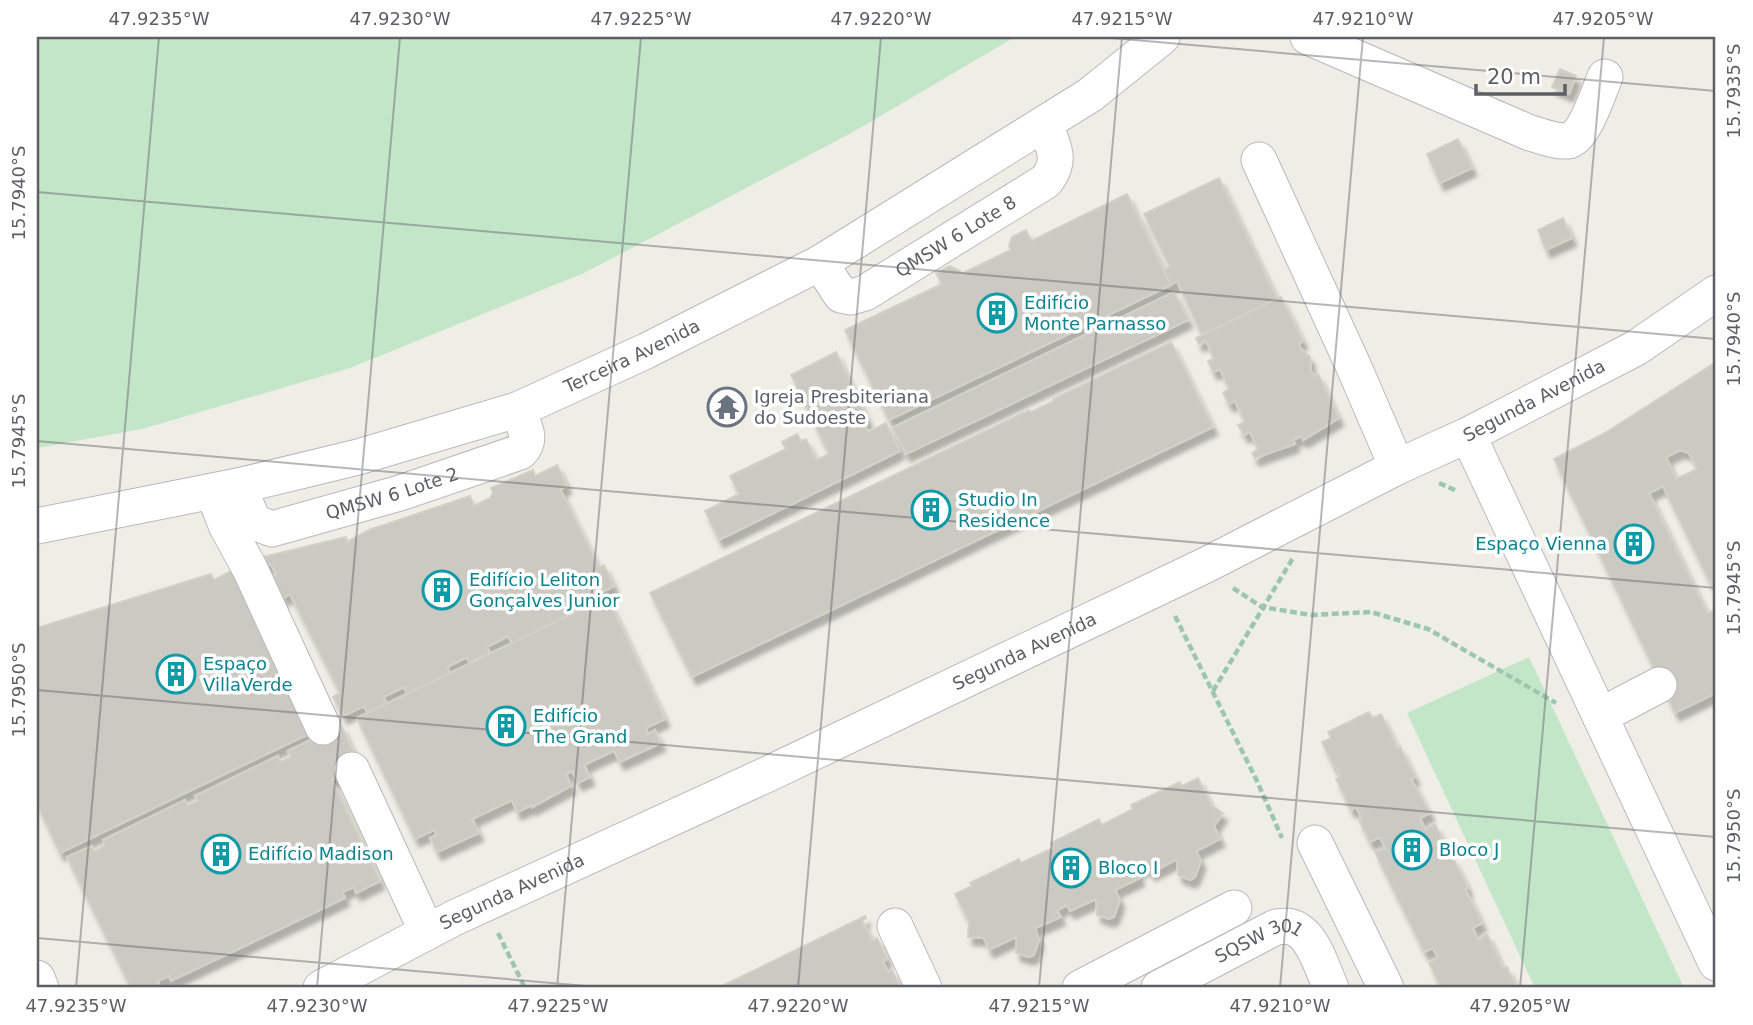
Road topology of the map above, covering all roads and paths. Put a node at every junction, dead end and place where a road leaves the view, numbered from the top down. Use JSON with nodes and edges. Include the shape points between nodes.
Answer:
{"nodes":[{"id":1,"x":1162,"y":37,"type":"edge"},
{"id":2,"x":1308,"y":37,"type":"edge"},
{"id":3,"x":1605,"y":76,"type":"dead end"},
{"id":4,"x":1045,"y":124,"type":"junction"},
{"id":5,"x":1259,"y":160,"type":"dead end"},
{"id":6,"x":820,"y":263,"type":"junction"},
{"id":7,"x":1716,"y":293,"type":"edge"},
{"id":8,"x":517,"y":410,"type":"junction"},
{"id":9,"x":1468,"y":435,"type":"junction"},
{"id":10,"x":1411,"y":474,"type":"junction"},
{"id":11,"x":226,"y":489,"type":"junction"},
{"id":12,"x":1465,"y":497,"type":"dead end"},
{"id":13,"x":37,"y":526,"type":"edge"},
{"id":14,"x":1297,"y":551,"type":"dead end"},
{"id":15,"x":1206,"y":565,"type":"junction"},
{"id":16,"x":1262,"y":607,"type":"junction"},
{"id":17,"x":1173,"y":612,"type":"dead end"},
{"id":18,"x":1659,"y":685,"type":"dead end"},
{"id":19,"x":1212,"y":692,"type":"junction"},
{"id":20,"x":1600,"y":716,"type":"junction"},
{"id":21,"x":323,"y":727,"type":"dead end"},
{"id":22,"x":352,"y":770,"type":"dead end"},
{"id":23,"x":1300,"y":844,"type":"joint"},
{"id":24,"x":1704,"y":905,"type":"edge"},
{"id":25,"x":1234,"y":908,"type":"dead end"},
{"id":26,"x":495,"y":926,"type":"dead end"},
{"id":27,"x":895,"y":926,"type":"dead end"},
{"id":28,"x":427,"y":932,"type":"junction"},
{"id":29,"x":1716,"y":959,"type":"edge"},
{"id":30,"x":37,"y":978,"type":"edge"},
{"id":31,"x":1099,"y":984,"type":"edge"},
{"id":32,"x":41,"y":988,"type":"edge"},
{"id":33,"x":321,"y":988,"type":"edge"},
{"id":34,"x":525,"y":988,"type":"edge"},
{"id":35,"x":924,"y":988,"type":"edge"},
{"id":36,"x":1159,"y":988,"type":"edge"},
{"id":37,"x":1331,"y":988,"type":"edge"},
{"id":38,"x":1386,"y":988,"type":"edge"}],
"edges":[{"from":1,"to":4,"type":"street","name":"Terceira Avenida"},
{"from":2,"to":3,"type":"street","via":[[1558,141],[1571,141],[1580,134]]},
{"from":4,"to":6,"type":"street","name":"Terceira Avenida"},
{"from":4,"to":6,"type":"street","name":"QMSW 6 Lote 8","via":[[1057,160],[1046,181],[865,293],[841,295]]},
{"from":5,"to":10,"type":"street","via":[[1353,365]]},
{"from":6,"to":8,"type":"street","name":"Terceira Avenida"},
{"from":7,"to":9,"type":"street","name":"Segunda Avenida","via":[[1636,348]]},
{"from":8,"to":11,"type":"street","name":"Terceira Avenida","via":[[358,457]]},
{"from":8,"to":11,"type":"street","name":"QMSW 6 Lote 2","via":[[528,437],[520,452],[400,493],[272,529],[254,522]]},
{"from":9,"to":10,"type":"street","name":"Segunda Avenida"},
{"from":9,"to":20,"type":"street"},
{"from":10,"to":12,"type":"path","via":[[1453,488]]},
{"from":10,"to":15,"type":"street","name":"Segunda Avenida"},
{"from":11,"to":13,"type":"street","name":"Terceira Avenida"},
{"from":11,"to":21,"type":"street","via":[[226,525]]},
{"from":14,"to":16,"type":"path"},
{"from":15,"to":16,"type":"path"},
{"from":15,"to":28,"type":"street","name":"Segunda Avenida"},
{"from":16,"to":19,"type":"path"},
{"from":16,"to":20,"type":"path","via":[[1311,615],[1371,612],[1429,629],[1561,706]]},
{"from":17,"to":19,"type":"path"},
{"from":18,"to":20,"type":"street"},
{"from":19,"to":23,"type":"path"},
{"from":20,"to":24,"type":"street"},
{"from":22,"to":28,"type":"street"},
{"from":23,"to":38,"type":"street"},
{"from":24,"to":29,"type":"street"},
{"from":25,"to":31,"type":"street"},
{"from":26,"to":34,"type":"path"},
{"from":27,"to":35,"type":"street"},
{"from":28,"to":33,"type":"street","name":"Segunda Avenida"},
{"from":30,"to":32,"type":"street"},
{"from":36,"to":37,"type":"street","name":"SQSW 301","via":[[1276,927],[1288,926],[1309,941]]}]}
